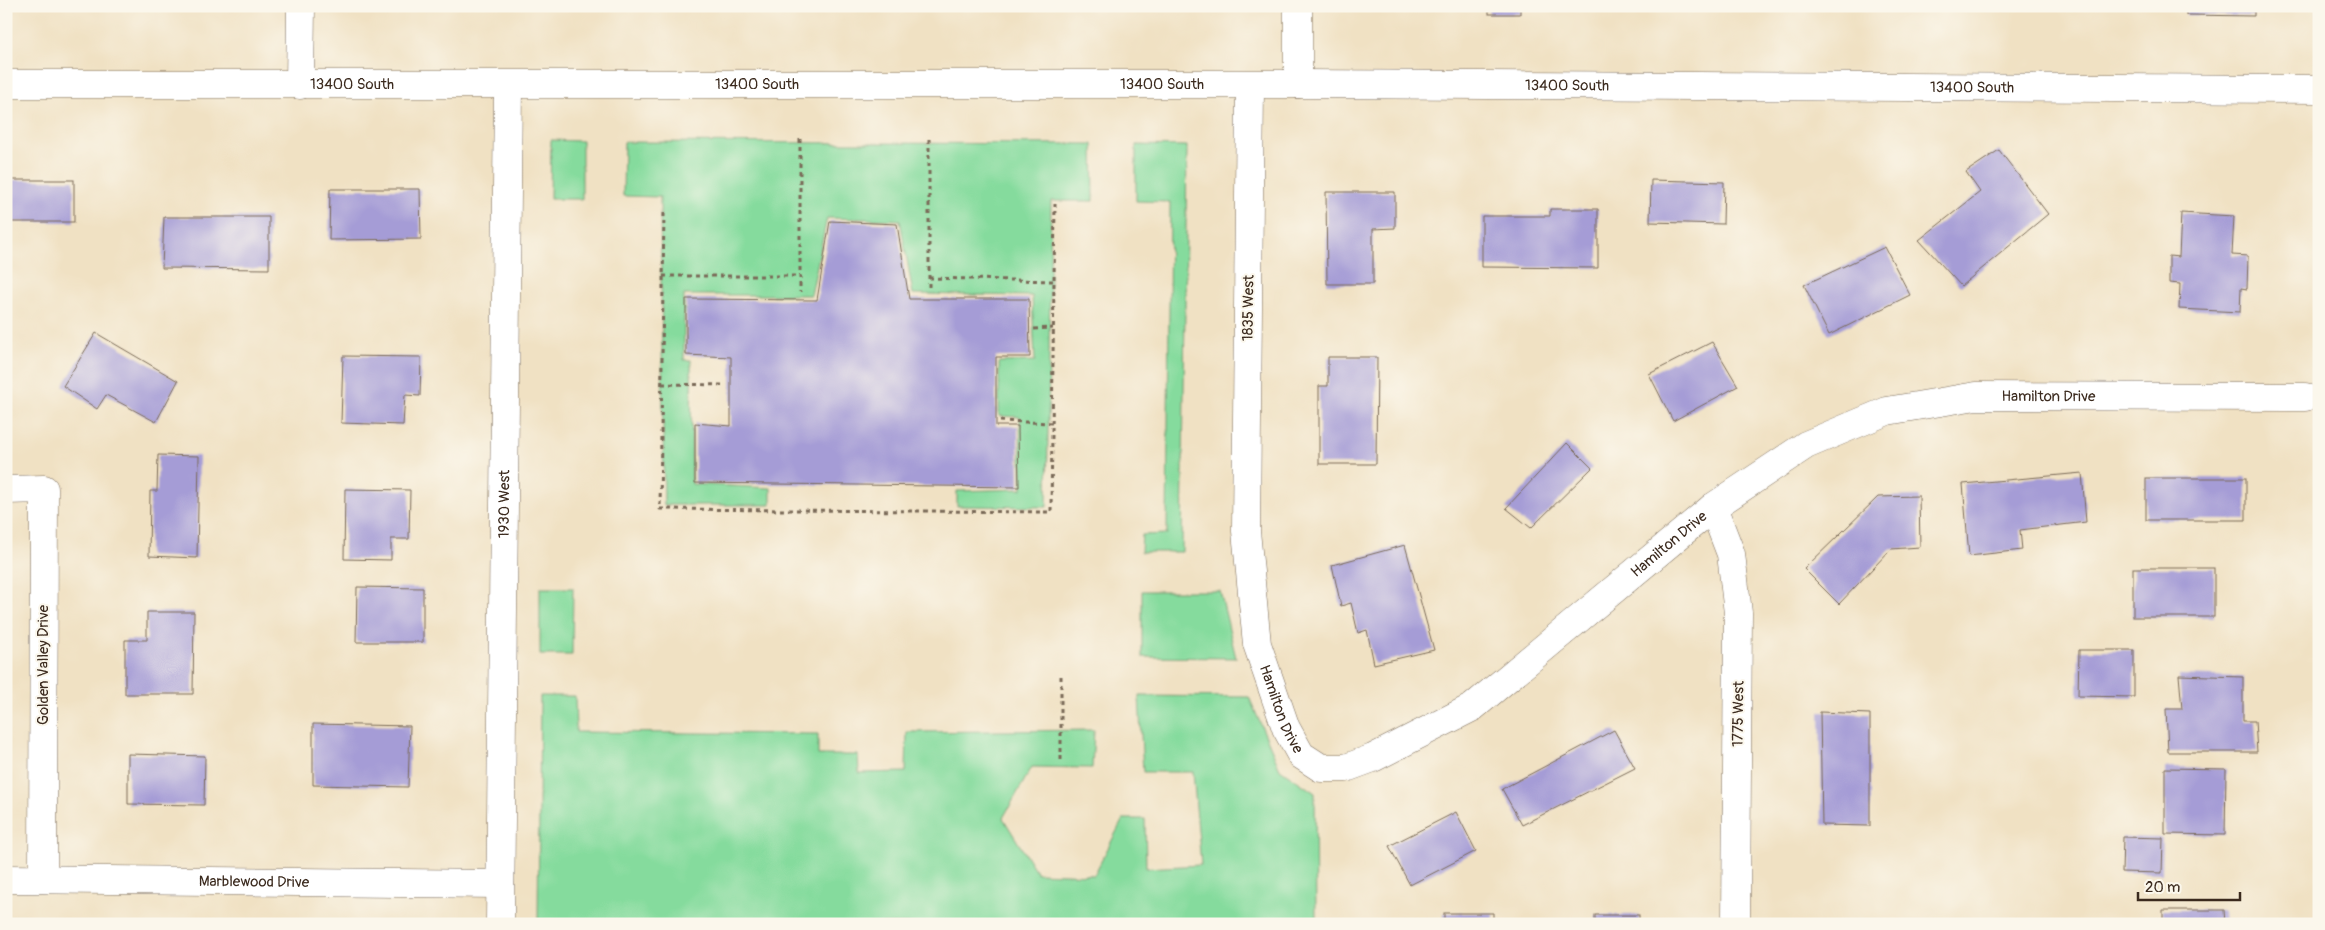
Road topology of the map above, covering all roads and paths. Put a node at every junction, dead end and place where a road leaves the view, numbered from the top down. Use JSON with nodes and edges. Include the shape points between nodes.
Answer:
{"nodes":[{"id":1,"x":301,"y":6,"type":"edge"},
{"id":2,"x":1298,"y":6,"type":"edge"},
{"id":3,"x":6,"y":84,"type":"edge"},
{"id":4,"x":1298,"y":84,"type":"junction"},
{"id":5,"x":300,"y":85,"type":"junction"},
{"id":6,"x":508,"y":85,"type":"junction"},
{"id":7,"x":1250,"y":85,"type":"junction"},
{"id":8,"x":2319,"y":89,"type":"edge"},
{"id":9,"x":800,"y":138,"type":"dead end"},
{"id":10,"x":929,"y":139,"type":"dead end"},
{"id":11,"x":1054,"y":204,"type":"dead end"},
{"id":12,"x":664,"y":213,"type":"dead end"},
{"id":13,"x":663,"y":276,"type":"junction"},
{"id":14,"x":800,"y":276,"type":"junction"},
{"id":15,"x":929,"y":278,"type":"junction"},
{"id":16,"x":1054,"y":281,"type":"junction"},
{"id":17,"x":929,"y":290,"type":"dead end"},
{"id":18,"x":800,"y":292,"type":"dead end"},
{"id":19,"x":1053,"y":328,"type":"junction"},
{"id":20,"x":1034,"y":329,"type":"dead end"},
{"id":21,"x":662,"y":384,"type":"junction"},
{"id":22,"x":726,"y":385,"type":"dead end"},
{"id":23,"x":2306,"y":397,"type":"dead end"},
{"id":24,"x":1000,"y":421,"type":"dead end"},
{"id":25,"x":1053,"y":423,"type":"junction"},
{"id":26,"x":6,"y":490,"type":"edge"},
{"id":27,"x":1713,"y":507,"type":"junction"},
{"id":28,"x":1246,"y":531,"type":"joint"},
{"id":29,"x":1061,"y":676,"type":"dead end"},
{"id":30,"x":1061,"y":764,"type":"dead end"},
{"id":31,"x":6,"y":879,"type":"edge"},
{"id":32,"x":43,"y":879,"type":"junction"},
{"id":33,"x":500,"y":884,"type":"junction"},
{"id":34,"x":500,"y":924,"type":"edge"},
{"id":35,"x":1736,"y":924,"type":"edge"}],
"edges":[{"from":1,"to":5,"type":"street"},
{"from":2,"to":4,"type":"street"},
{"from":3,"to":5,"type":"street","name":"13400 South"},
{"from":4,"to":7,"type":"street","name":"13400 South"},
{"from":4,"to":8,"type":"street","name":"13400 South"},
{"from":5,"to":6,"type":"street","name":"13400 South"},
{"from":6,"to":7,"type":"street","name":"13400 South"},
{"from":6,"to":33,"type":"street","name":"1930 West"},
{"from":7,"to":28,"type":"street","name":"1835 West"},
{"from":9,"to":14,"type":"path"},
{"from":10,"to":15,"type":"path"},
{"from":11,"to":16,"type":"path"},
{"from":12,"to":13,"type":"path"},
{"from":13,"to":14,"type":"path"},
{"from":13,"to":21,"type":"path"},
{"from":14,"to":18,"type":"path"},
{"from":15,"to":16,"type":"path"},
{"from":15,"to":17,"type":"path"},
{"from":16,"to":19,"type":"path"},
{"from":19,"to":20,"type":"path"},
{"from":19,"to":25,"type":"path"},
{"from":21,"to":22,"type":"path"},
{"from":21,"to":25,"type":"path","via":[[660,509],[1051,512]]},
{"from":23,"to":27,"type":"street","name":"Hamilton Drive","via":[[1976,396],[1887,411],[1806,445]]},
{"from":24,"to":25,"type":"path"},
{"from":26,"to":32,"type":"street","name":"Golden Valley Drive","via":[[44,489]]},
{"from":27,"to":28,"type":"street","name":"Hamilton Drive","via":[[1472,706],[1373,758],[1346,768],[1321,768],[1301,755],[1286,728],[1257,644]]},
{"from":27,"to":35,"type":"street","name":"1775 West","via":[[1731,554],[1738,614]]},
{"from":29,"to":30,"type":"path"},
{"from":31,"to":32,"type":"street","name":"Marblewood Drive"},
{"from":32,"to":33,"type":"street","name":"Marblewood Drive"},
{"from":33,"to":34,"type":"street","name":"1930 West"}]}
